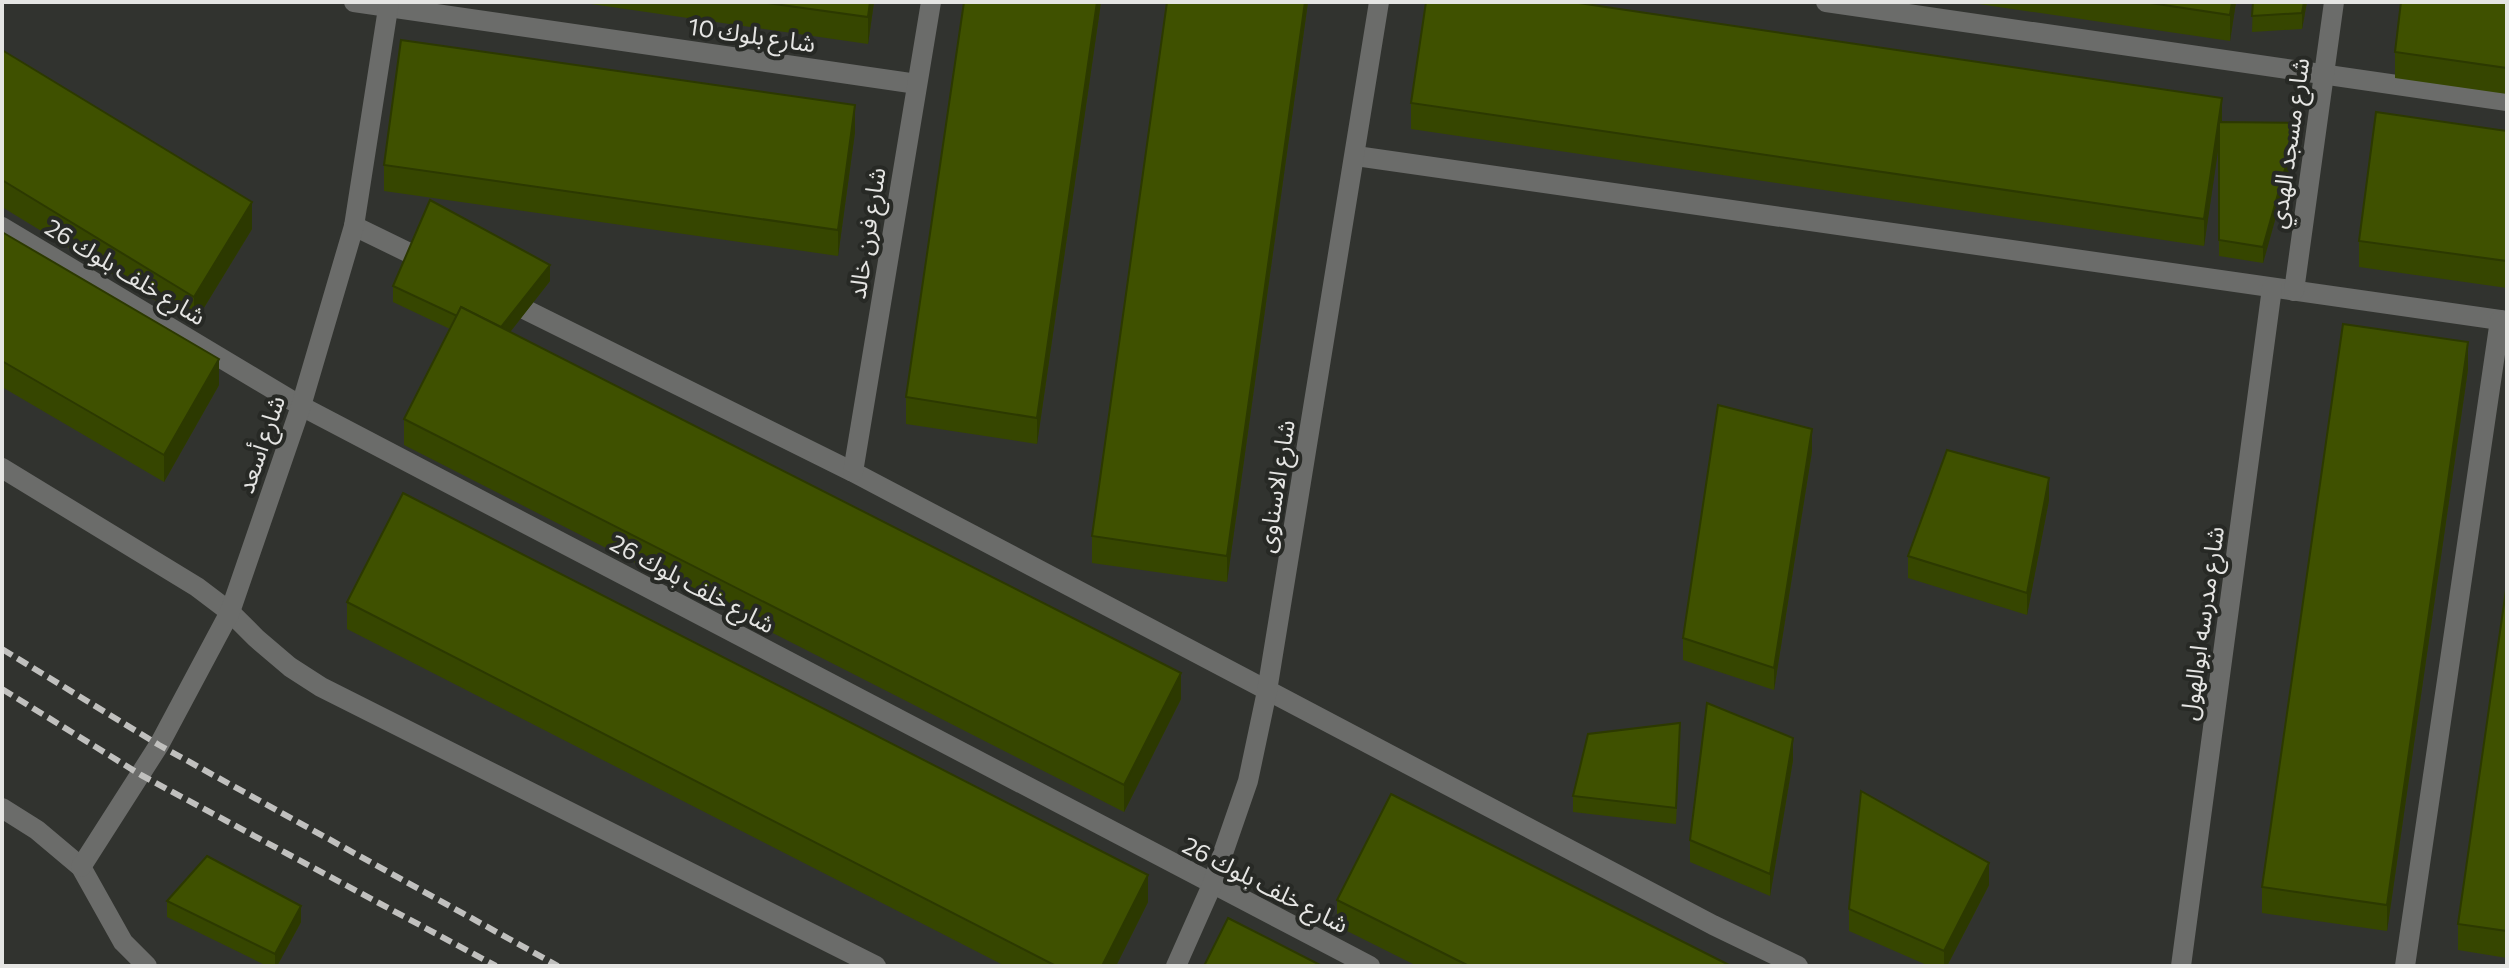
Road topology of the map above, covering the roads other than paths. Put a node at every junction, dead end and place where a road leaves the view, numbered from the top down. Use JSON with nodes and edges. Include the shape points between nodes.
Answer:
{"nodes":[{"id":1,"x":354,"y":2,"type":"edge"},
{"id":2,"x":931,"y":2,"type":"edge"},
{"id":3,"x":1379,"y":2,"type":"edge"},
{"id":4,"x":1826,"y":2,"type":"edge"},
{"id":5,"x":2334,"y":2,"type":"edge"},
{"id":6,"x":389,"y":4,"type":"edge"},
{"id":7,"x":2324,"y":74,"type":"junction"},
{"id":8,"x":917,"y":84,"type":"junction"},
{"id":9,"x":2507,"y":101,"type":"edge"},
{"id":10,"x":1356,"y":156,"type":"junction"},
{"id":11,"x":354,"y":226,"type":"junction"},
{"id":12,"x":2,"y":227,"type":"edge"},
{"id":13,"x":454,"y":275,"type":"edge"},
{"id":14,"x":2272,"y":288,"type":"junction"},
{"id":15,"x":483,"y":289,"type":"edge"},
{"id":16,"x":2294,"y":291,"type":"junction"},
{"id":17,"x":2503,"y":321,"type":"edge"},
{"id":18,"x":301,"y":406,"type":"junction"},
{"id":19,"x":2,"y":468,"type":"edge"},
{"id":20,"x":853,"y":472,"type":"junction"},
{"id":21,"x":230,"y":612,"type":"junction"},
{"id":22,"x":1267,"y":691,"type":"junction"},
{"id":23,"x":2,"y":808,"type":"edge"},
{"id":24,"x":81,"y":867,"type":"junction"},
{"id":25,"x":1212,"y":885,"type":"junction"},
{"id":26,"x":147,"y":966,"type":"edge"},
{"id":27,"x":876,"y":966,"type":"edge"},
{"id":28,"x":1176,"y":966,"type":"edge"},
{"id":29,"x":1370,"y":966,"type":"edge"},
{"id":30,"x":1798,"y":966,"type":"edge"},
{"id":31,"x":2181,"y":966,"type":"edge"},
{"id":32,"x":2405,"y":966,"type":"edge"}],
"edges":[{"from":1,"to":6,"type":"street","name":"شارع بلوك 10"},
{"from":2,"to":8,"type":"street","name":"شارع فرن خالد"},
{"from":3,"to":10,"type":"street","name":"شارع الاسناوى"},
{"from":4,"to":7,"type":"street"},
{"from":5,"to":7,"type":"street","name":"شارع مسجد الهدي"},
{"from":6,"to":8,"type":"street","name":"شارع بلوك 10"},
{"from":6,"to":11,"type":"street","name":"شارع أسعد"},
{"from":7,"to":9,"type":"street"},
{"from":7,"to":16,"type":"street","name":"شارع مسجد الهدي"},
{"from":8,"to":20,"type":"street","name":"شارع فرن خالد"},
{"from":10,"to":14,"type":"street"},
{"from":10,"to":22,"type":"street","name":"شارع الاسناوى"},
{"from":11,"to":13,"type":"street"},
{"from":11,"to":18,"type":"street","name":"شارع أسعد"},
{"from":12,"to":18,"type":"street","name":"شارع خلف بلوك 26"},
{"from":14,"to":16,"type":"street"},
{"from":14,"to":31,"type":"street","name":"شارع مدرسه ابوالهول"},
{"from":15,"to":20,"type":"street"},
{"from":16,"to":17,"type":"street"},
{"from":17,"to":32,"type":"street"},
{"from":18,"to":21,"type":"street","name":"شارع أسعد"},
{"from":18,"to":25,"type":"street","name":"شارع خلف بلوك 26"},
{"from":19,"to":21,"type":"street"},
{"from":20,"to":22,"type":"street"},
{"from":21,"to":24,"type":"street","name":"شارع أسعد","via":[[159,745]]},
{"from":21,"to":27,"type":"street","via":[[290,667],[321,687]]},
{"from":22,"to":25,"type":"street","name":"شارع الاسناوى","via":[[1248,781]]},
{"from":22,"to":30,"type":"street"},
{"from":23,"to":24,"type":"street"},
{"from":24,"to":26,"type":"street","via":[[123,942]]},
{"from":25,"to":28,"type":"street","name":"شارع الاسناوى"},
{"from":25,"to":29,"type":"street","name":"شارع خلف بلوك 26"}]}
